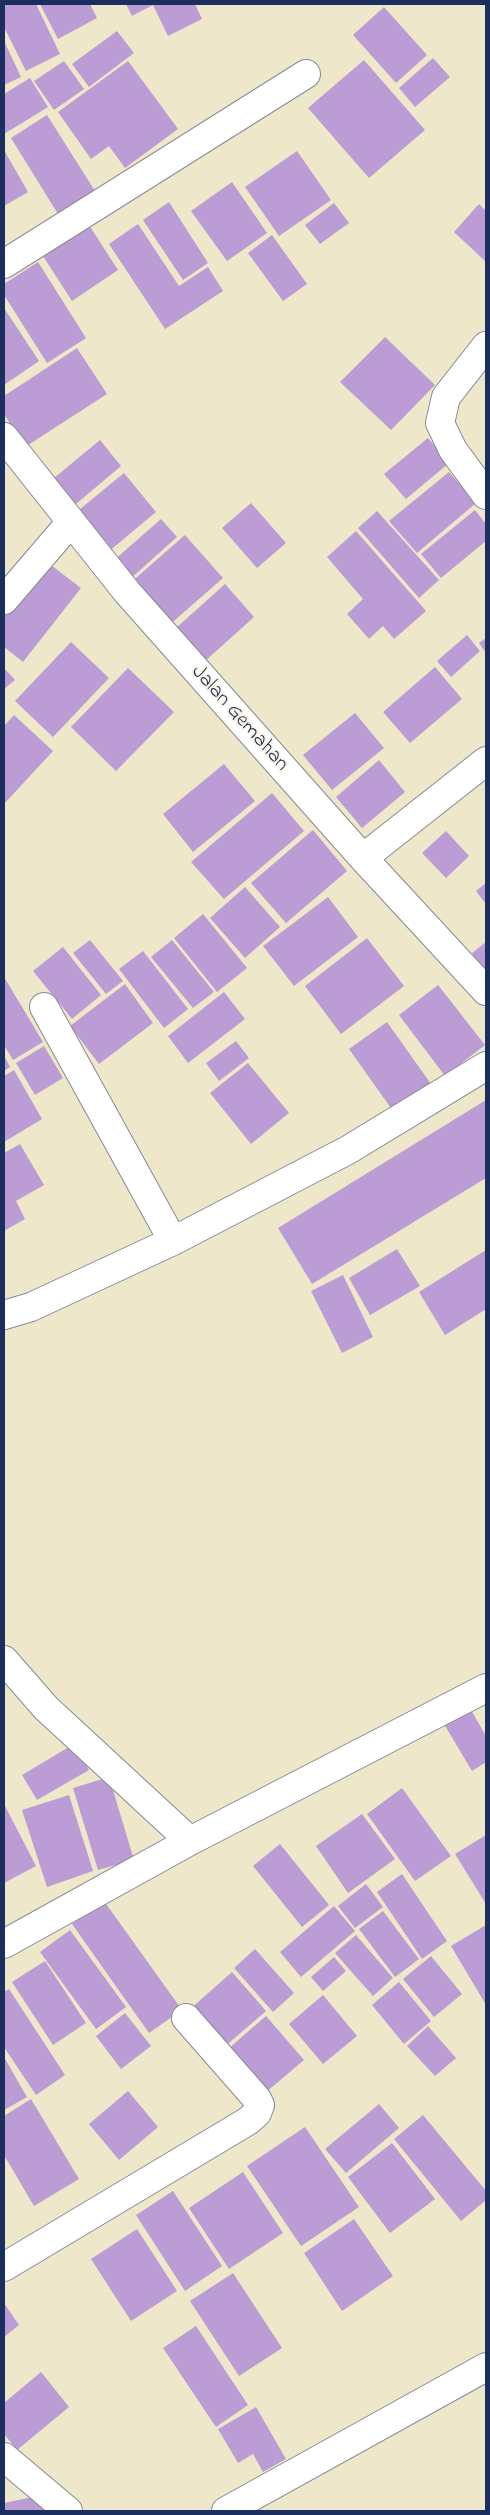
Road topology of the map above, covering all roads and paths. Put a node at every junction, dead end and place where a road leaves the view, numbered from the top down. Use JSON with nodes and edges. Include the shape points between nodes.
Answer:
{"nodes":[{"id":1,"x":306,"y":74,"type":"dead end"},
{"id":2,"x":4,"y":264,"type":"edge"},
{"id":3,"x":486,"y":346,"type":"edge"},
{"id":4,"x":4,"y":437,"type":"edge"},
{"id":5,"x":486,"y":495,"type":"edge"},
{"id":6,"x":70,"y":523,"type":"junction"},
{"id":7,"x":4,"y":600,"type":"edge"},
{"id":8,"x":486,"y":762,"type":"edge"},
{"id":9,"x":363,"y":858,"type":"junction"},
{"id":10,"x":486,"y":991,"type":"edge"},
{"id":11,"x":44,"y":1007,"type":"dead end"},
{"id":12,"x":486,"y":1066,"type":"edge"},
{"id":13,"x":173,"y":1241,"type":"junction"},
{"id":14,"x":4,"y":1315,"type":"edge"},
{"id":15,"x":4,"y":1660,"type":"edge"},
{"id":16,"x":486,"y":1688,"type":"edge"},
{"id":17,"x":190,"y":1842,"type":"junction"},
{"id":18,"x":4,"y":1944,"type":"edge"},
{"id":19,"x":186,"y":2018,"type":"dead end"},
{"id":20,"x":4,"y":2267,"type":"edge"},
{"id":21,"x":486,"y":2367,"type":"edge"},
{"id":22,"x":4,"y":2456,"type":"edge"},
{"id":23,"x":68,"y":2511,"type":"edge"},
{"id":24,"x":226,"y":2511,"type":"edge"}],
"edges":[{"from":1,"to":2,"type":"street"},
{"from":3,"to":5,"type":"street","via":[[446,396],[440,415],[442,431]]},
{"from":4,"to":6,"type":"street","name":"Jalan Gemahan"},
{"from":6,"to":7,"type":"street"},
{"from":6,"to":9,"type":"street","name":"Jalan Gemahan"},
{"from":8,"to":9,"type":"street"},
{"from":9,"to":10,"type":"street","name":"Jalan Gemahan"},
{"from":11,"to":13,"type":"street"},
{"from":12,"to":13,"type":"street","via":[[348,1150]]},
{"from":13,"to":14,"type":"street","via":[[40,1303]]},
{"from":15,"to":17,"type":"street","via":[[46,1708]]},
{"from":16,"to":17,"type":"street"},
{"from":17,"to":18,"type":"street"},
{"from":19,"to":20,"type":"street","via":[[257,2099],[260,2105],[257,2113]]},
{"from":21,"to":24,"type":"street"},
{"from":22,"to":23,"type":"street"}]}
